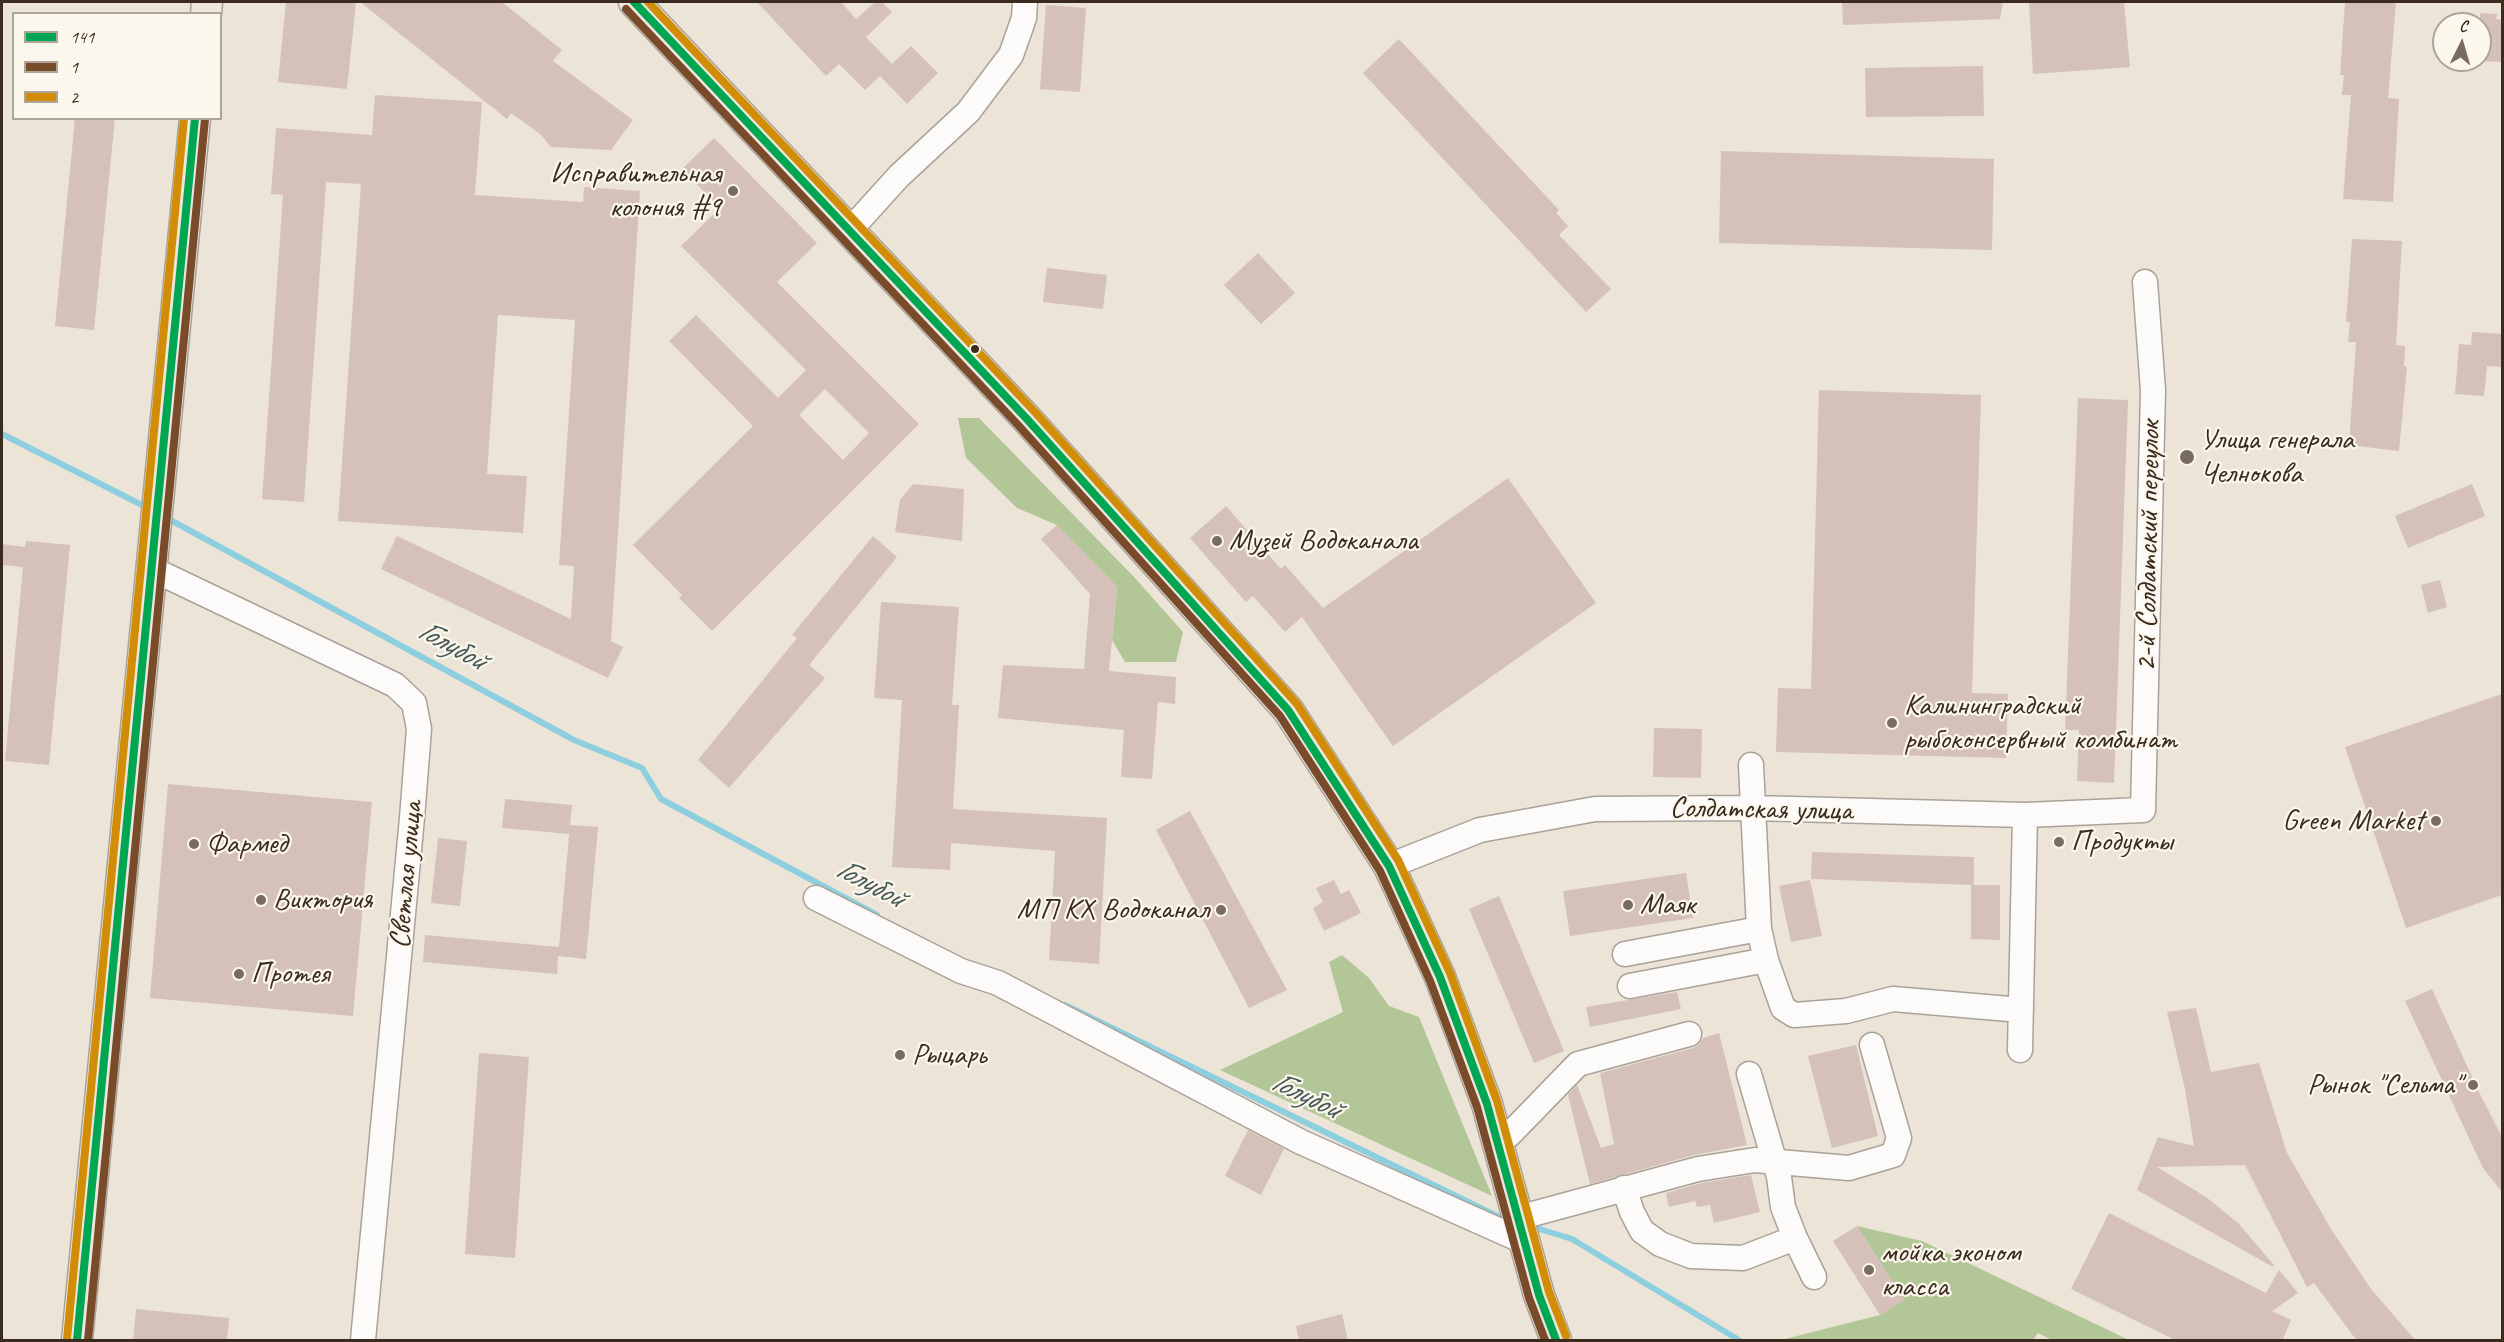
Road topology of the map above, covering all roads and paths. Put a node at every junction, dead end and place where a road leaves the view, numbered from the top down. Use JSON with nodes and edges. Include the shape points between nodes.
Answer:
{"nodes":[{"id":1,"x":634,"y":2,"type":"edge"},
{"id":2,"x":1025,"y":2,"type":"edge"},
{"id":3,"x":195,"y":120,"type":"edge"},
{"id":4,"x":851,"y":229,"type":"junction"},
{"id":5,"x":2145,"y":282,"type":"dead end"},
{"id":6,"x":152,"y":569,"type":"junction"},
{"id":7,"x":1751,"y":765,"type":"dead end"},
{"id":8,"x":1753,"y":808,"type":"junction"},
{"id":9,"x":2143,"y":810,"type":"joint"},
{"id":10,"x":2025,"y":814,"type":"junction"},
{"id":11,"x":1389,"y":866,"type":"junction"},
{"id":12,"x":816,"y":898,"type":"dead end"},
{"id":13,"x":1759,"y":929,"type":"junction"},
{"id":14,"x":1625,"y":954,"type":"dead end"},
{"id":15,"x":1766,"y":960,"type":"junction"},
{"id":16,"x":1630,"y":986,"type":"dead end"},
{"id":17,"x":2021,"y":1010,"type":"junction"},
{"id":18,"x":1689,"y":1034,"type":"dead end"},
{"id":19,"x":1872,"y":1045,"type":"dead end"},
{"id":20,"x":2020,"y":1050,"type":"dead end"},
{"id":21,"x":1749,"y":1074,"type":"dead end"},
{"id":22,"x":1503,"y":1137,"type":"junction"},
{"id":23,"x":1774,"y":1161,"type":"junction"},
{"id":24,"x":1624,"y":1188,"type":"junction"},
{"id":25,"x":1520,"y":1224,"type":"junction"},
{"id":26,"x":1795,"y":1238,"type":"junction"},
{"id":27,"x":1814,"y":1277,"type":"dead end"},
{"id":28,"x":1539,"y":1294,"type":"junction"},
{"id":29,"x":76,"y":1341,"type":"edge"},
{"id":30,"x":363,"y":1341,"type":"edge"},
{"id":31,"x":1544,"y":1341,"type":"edge"},
{"id":32,"x":1556,"y":1341,"type":"edge"}],
"edges":[{"from":1,"to":4,"type":"main road"},
{"from":2,"to":4,"type":"street","via":[[1024,18],[1011,55],[968,112],[899,176]]},
{"from":3,"to":6,"type":"main road"},
{"from":4,"to":11,"type":"main road","via":[[1288,710]]},
{"from":5,"to":9,"type":"street","name":"2-й Солдатский переулок","via":[[2153,390]]},
{"from":6,"to":29,"type":"main road"},
{"from":6,"to":30,"type":"street","name":"Светлая улица","via":[[395,685],[414,704],[419,729],[413,807]]},
{"from":7,"to":8,"type":"street"},
{"from":8,"to":10,"type":"street","name":"Солдатская улица"},
{"from":8,"to":11,"type":"street","name":"Солдатская улица","via":[[1595,808],[1480,830]]},
{"from":8,"to":13,"type":"street"},
{"from":9,"to":10,"type":"street","name":"Солдатская улица"},
{"from":10,"to":17,"type":"street"},
{"from":11,"to":22,"type":"main road","via":[[1440,977]]},
{"from":12,"to":25,"type":"street","via":[[961,971],[998,983],[1300,1142]]},
{"from":13,"to":14,"type":"street"},
{"from":13,"to":15,"type":"street"},
{"from":15,"to":16,"type":"street"},
{"from":15,"to":17,"type":"street","via":[[1783,1008],[1794,1015],[1846,1011],[1893,999]]},
{"from":17,"to":20,"type":"street"},
{"from":18,"to":22,"type":"street","via":[[1578,1064]]},
{"from":19,"to":23,"type":"street","via":[[1899,1138],[1893,1155],[1849,1168]]},
{"from":21,"to":23,"type":"street"},
{"from":22,"to":25,"type":"main road"},
{"from":23,"to":24,"type":"street","via":[[1698,1169]]},
{"from":23,"to":26,"type":"street","via":[[1783,1207]]},
{"from":24,"to":25,"type":"street"},
{"from":24,"to":26,"type":"street","via":[[1642,1231],[1660,1244],[1692,1256],[1743,1258]]},
{"from":25,"to":28,"type":"main road"},
{"from":26,"to":27,"type":"street"},
{"from":28,"to":31,"type":"main road"},
{"from":28,"to":32,"type":"main road"}]}
